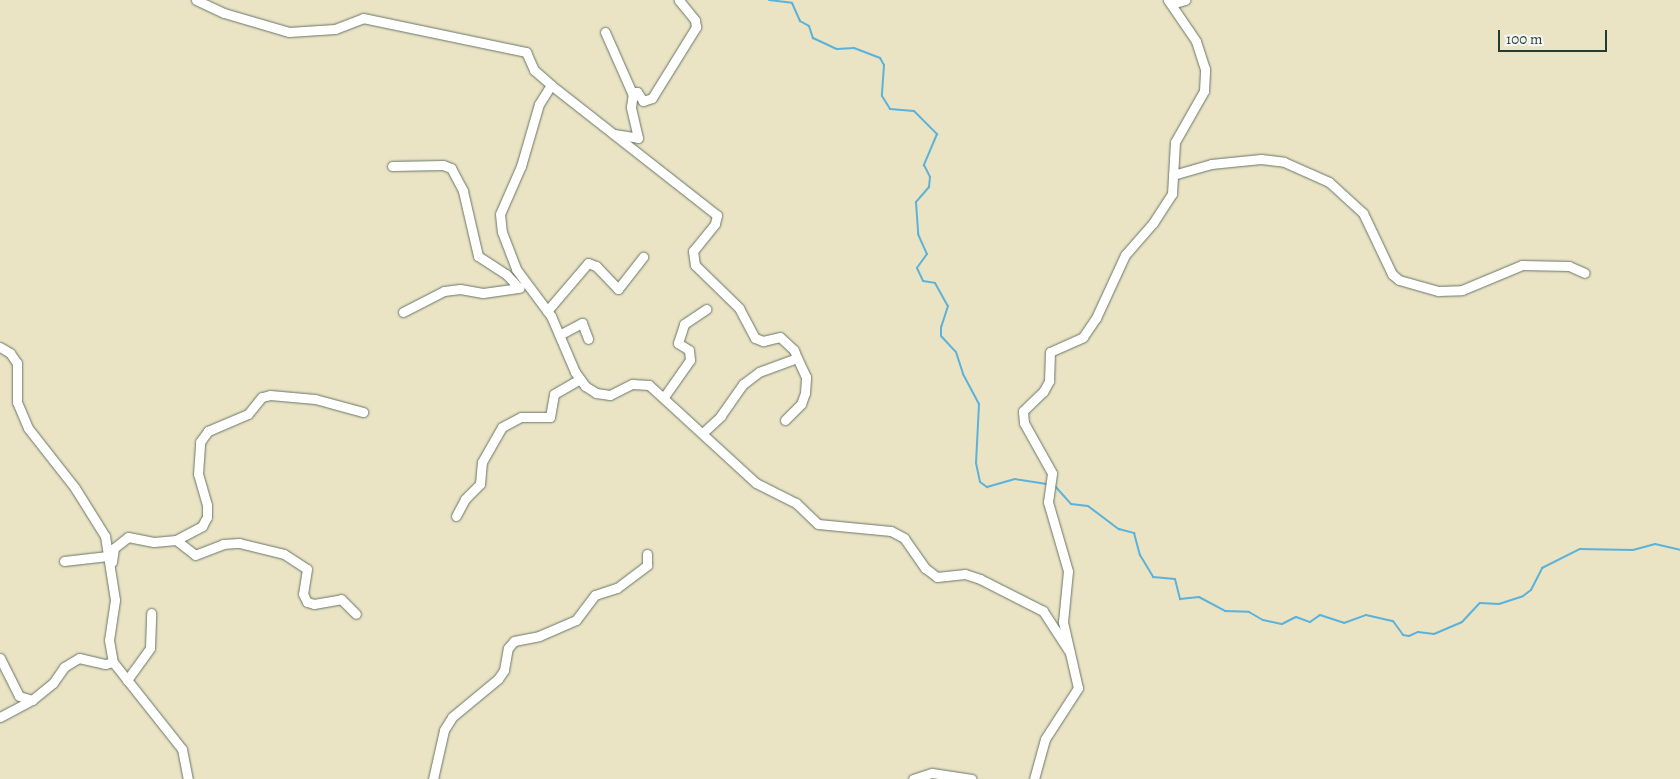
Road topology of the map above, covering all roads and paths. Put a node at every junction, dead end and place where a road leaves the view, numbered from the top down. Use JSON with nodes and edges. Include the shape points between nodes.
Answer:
{"nodes":[{"id":1,"x":196,"y":0,"type":"edge"},
{"id":2,"x":679,"y":0,"type":"edge"},
{"id":3,"x":1185,"y":0,"type":"edge"},
{"id":4,"x":1170,"y":2,"type":"edge"},
{"id":5,"x":605,"y":32,"type":"dead end"},
{"id":6,"x":550,"y":85,"type":"junction"},
{"id":7,"x":632,"y":93,"type":"junction"},
{"id":8,"x":614,"y":134,"type":"junction"},
{"id":9,"x":392,"y":166,"type":"dead end"},
{"id":10,"x":1173,"y":175,"type":"junction"},
{"id":11,"x":643,"y":257,"type":"dead end"},
{"id":12,"x":1585,"y":273,"type":"dead end"},
{"id":13,"x":518,"y":287,"type":"junction"},
{"id":14,"x":529,"y":289,"type":"junction"},
{"id":15,"x":706,"y":309,"type":"dead end"},
{"id":16,"x":547,"y":311,"type":"junction"},
{"id":17,"x":402,"y":312,"type":"dead end"},
{"id":18,"x":561,"y":334,"type":"junction"},
{"id":19,"x":588,"y":339,"type":"dead end"},
{"id":20,"x":0,"y":347,"type":"edge"},
{"id":21,"x":797,"y":358,"type":"junction"},
{"id":22,"x":580,"y":379,"type":"junction"},
{"id":23,"x":664,"y":397,"type":"junction"},
{"id":24,"x":363,"y":412,"type":"dead end"},
{"id":25,"x":785,"y":420,"type":"dead end"},
{"id":26,"x":702,"y":433,"type":"junction"},
{"id":27,"x":456,"y":516,"type":"dead end"},
{"id":28,"x":176,"y":540,"type":"junction"},
{"id":29,"x":647,"y":554,"type":"dead end"},
{"id":30,"x":108,"y":556,"type":"junction"},
{"id":31,"x":64,"y":561,"type":"dead end"},
{"id":32,"x":110,"y":569,"type":"junction"},
{"id":33,"x":150,"y":613,"type":"dead end"},
{"id":34,"x":356,"y":614,"type":"dead end"},
{"id":35,"x":1069,"y":651,"type":"junction"},
{"id":36,"x":0,"y":658,"type":"edge"},
{"id":37,"x":113,"y":662,"type":"junction"},
{"id":38,"x":127,"y":680,"type":"junction"},
{"id":39,"x":32,"y":700,"type":"junction"},
{"id":40,"x":0,"y":717,"type":"edge"},
{"id":41,"x":188,"y":779,"type":"edge"},
{"id":42,"x":433,"y":779,"type":"edge"},
{"id":43,"x":913,"y":779,"type":"edge"},
{"id":44,"x":972,"y":779,"type":"edge"},
{"id":45,"x":1034,"y":779,"type":"edge"}],
"edges":[{"from":1,"to":6,"type":"street","via":[[253,23],[289,32],[335,30],[363,18],[517,48],[526,52],[534,70]]},
{"from":2,"to":7,"type":"street","via":[[696,22],[696,27],[652,98],[643,101],[637,92]]},
{"from":3,"to":4,"type":"street"},
{"from":4,"to":10,"type":"street","via":[[1196,41],[1205,69],[1204,91],[1175,142]]},
{"from":5,"to":7,"type":"street"},
{"from":6,"to":8,"type":"street"},
{"from":6,"to":14,"type":"street","via":[[539,104],[521,166],[500,214],[502,232],[516,269]]},
{"from":7,"to":8,"type":"street","via":[[632,113],[639,136],[634,140]]},
{"from":8,"to":21,"type":"street","via":[[717,215],[716,224],[693,252],[695,265],[738,308],[754,338],[780,337],[794,350]]},
{"from":9,"to":13,"type":"street","via":[[451,168],[463,191],[478,256],[506,274]]},
{"from":10,"to":12,"type":"street","via":[[1211,164],[1261,159],[1284,162],[1329,182],[1363,214],[1392,274],[1399,280],[1438,291],[1462,290],[1522,265],[1569,266]]},
{"from":10,"to":35,"type":"street","via":[[1172,194],[1153,224],[1125,255],[1096,318],[1083,337],[1050,352],[1048,382],[1043,392],[1023,411],[1024,423],[1052,473],[1048,502],[1068,571],[1063,622]]},
{"from":11,"to":16,"type":"street","via":[[618,289],[596,266],[588,263]]},
{"from":13,"to":14,"type":"street"},
{"from":13,"to":17,"type":"street","via":[[483,293],[460,289],[444,291]]},
{"from":14,"to":16,"type":"street"},
{"from":15,"to":23,"type":"street","via":[[684,324],[678,343],[689,350],[690,360]]},
{"from":16,"to":18,"type":"street"},
{"from":18,"to":19,"type":"street","via":[[582,323]]},
{"from":18,"to":22,"type":"street"},
{"from":20,"to":30,"type":"street","via":[[17,363],[17,402],[28,428],[96,520],[105,536]]},
{"from":21,"to":25,"type":"street","via":[[806,377],[805,393],[801,404]]},
{"from":21,"to":26,"type":"street","via":[[748,379],[722,416]]},
{"from":22,"to":23,"type":"street","via":[[596,393],[610,395],[632,384],[649,385]]},
{"from":22,"to":27,"type":"street","via":[[554,394],[550,417],[521,417],[502,427],[482,462],[481,481],[464,499]]},
{"from":23,"to":26,"type":"street"},
{"from":24,"to":28,"type":"street","via":[[315,399],[270,395],[262,397],[248,414],[208,431],[200,442],[198,474],[207,517],[202,526]]},
{"from":26,"to":35,"type":"street","via":[[756,483],[796,502],[818,524],[891,532],[904,538],[925,568],[937,577],[965,574],[1043,611]]},
{"from":28,"to":32,"type":"street","via":[[154,542],[128,536],[114,548]]},
{"from":28,"to":34,"type":"street","via":[[195,555],[223,544],[239,543],[284,554],[307,569],[303,594],[307,602],[314,604],[341,598]]},
{"from":29,"to":42,"type":"street","via":[[647,565],[617,588],[595,595],[576,620],[539,636],[514,641],[508,648],[504,670],[498,679],[452,717],[444,730]]},
{"from":30,"to":31,"type":"street"},
{"from":30,"to":32,"type":"street"},
{"from":32,"to":37,"type":"street","via":[[115,600],[109,640]]},
{"from":33,"to":38,"type":"street","via":[[150,648]]},
{"from":35,"to":45,"type":"street","via":[[1078,688],[1044,739]]},
{"from":36,"to":39,"type":"street","via":[[19,696]]},
{"from":37,"to":38,"type":"street"},
{"from":37,"to":39,"type":"street","via":[[105,664],[79,658],[64,667],[53,683]]},
{"from":38,"to":41,"type":"street","via":[[182,749]]},
{"from":39,"to":40,"type":"street"},
{"from":43,"to":44,"type":"street","via":[[932,773]]}]}
